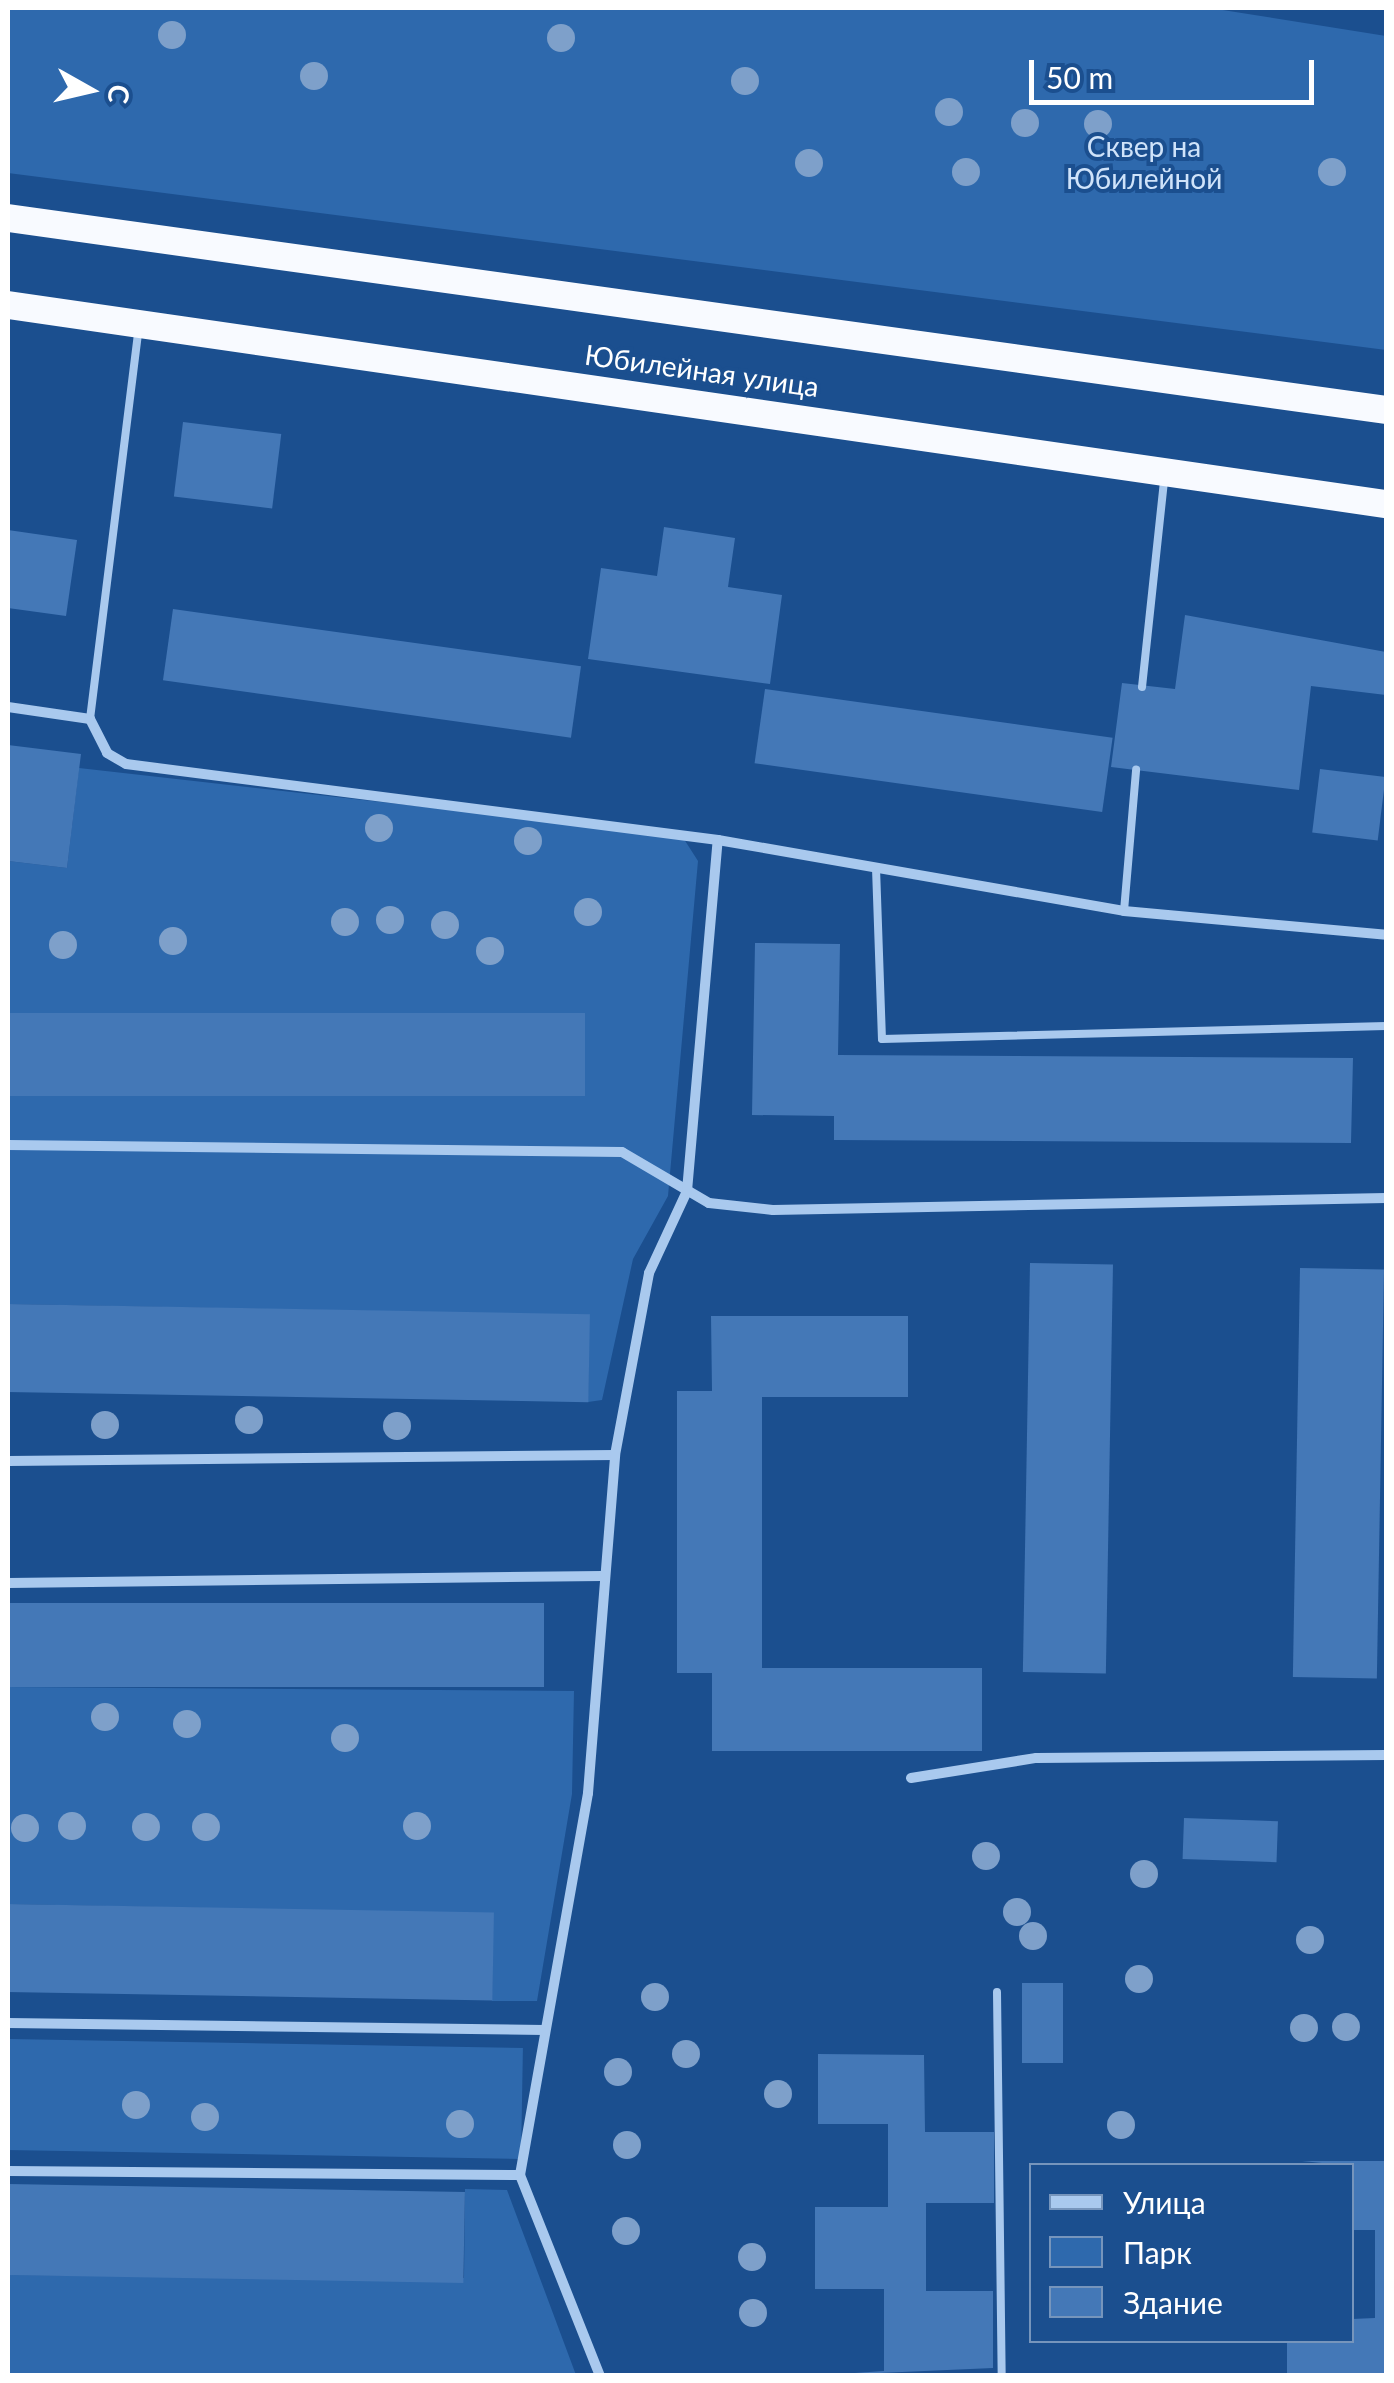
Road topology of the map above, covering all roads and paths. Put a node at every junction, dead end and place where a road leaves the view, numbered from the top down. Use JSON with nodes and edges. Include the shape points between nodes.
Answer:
{"nodes":[{"id":1,"x":8,"y":218,"type":"edge"},
{"id":2,"x":8,"y":305,"type":"edge"},
{"id":3,"x":139,"y":320,"type":"junction"},
{"id":4,"x":1386,"y":410,"type":"edge"},
{"id":5,"x":1164,"y":471,"type":"junction"},
{"id":6,"x":1386,"y":504,"type":"edge"},
{"id":7,"x":1142,"y":686,"type":"dead end"},
{"id":8,"x":8,"y":708,"type":"edge"},
{"id":9,"x":90,"y":719,"type":"junction"},
{"id":10,"x":1136,"y":770,"type":"dead end"},
{"id":11,"x":718,"y":840,"type":"junction"},
{"id":12,"x":876,"y":868,"type":"junction"},
{"id":13,"x":1124,"y":911,"type":"junction"},
{"id":14,"x":1386,"y":935,"type":"edge"},
{"id":15,"x":1386,"y":1026,"type":"edge"},
{"id":16,"x":8,"y":1145,"type":"edge"},
{"id":17,"x":687,"y":1191,"type":"junction"},
{"id":18,"x":1386,"y":1198,"type":"edge"},
{"id":19,"x":615,"y":1455,"type":"junction"},
{"id":20,"x":8,"y":1460,"type":"edge"},
{"id":21,"x":602,"y":1576,"type":"junction"},
{"id":22,"x":8,"y":1583,"type":"edge"},
{"id":23,"x":1386,"y":1755,"type":"edge"},
{"id":24,"x":911,"y":1778,"type":"dead end"},
{"id":25,"x":997,"y":1992,"type":"dead end"},
{"id":26,"x":8,"y":2023,"type":"edge"},
{"id":27,"x":544,"y":2030,"type":"junction"},
{"id":28,"x":8,"y":2170,"type":"edge"},
{"id":29,"x":520,"y":2175,"type":"junction"},
{"id":30,"x":600,"y":2376,"type":"edge"},
{"id":31,"x":1002,"y":2376,"type":"edge"}],
"edges":[{"from":1,"to":4,"type":"highway","name":"Юбилейная улица"},
{"from":2,"to":3,"type":"highway","name":"Юбилейная улица"},
{"from":3,"to":5,"type":"highway","name":"Юбилейная улица"},
{"from":3,"to":9,"type":"lane"},
{"from":5,"to":6,"type":"highway","name":"Юбилейная улица"},
{"from":5,"to":7,"type":"lane"},
{"from":8,"to":9,"type":"street"},
{"from":9,"to":11,"type":"street","via":[[107,753],[126,764]]},
{"from":10,"to":13,"type":"lane"},
{"from":11,"to":12,"type":"street"},
{"from":11,"to":17,"type":"street"},
{"from":12,"to":13,"type":"street"},
{"from":12,"to":15,"type":"lane","via":[[882,1039]]},
{"from":13,"to":14,"type":"street"},
{"from":16,"to":17,"type":"street","via":[[622,1152]]},
{"from":17,"to":18,"type":"street","via":[[709,1204],[773,1210]]},
{"from":17,"to":19,"type":"street","via":[[649,1273]]},
{"from":19,"to":20,"type":"street"},
{"from":19,"to":21,"type":"street"},
{"from":21,"to":22,"type":"street"},
{"from":21,"to":27,"type":"street","via":[[588,1794]]},
{"from":23,"to":24,"type":"street","via":[[1036,1758]]},
{"from":25,"to":31,"type":"lane"},
{"from":26,"to":27,"type":"street"},
{"from":27,"to":29,"type":"street"},
{"from":28,"to":29,"type":"street"},
{"from":29,"to":30,"type":"street"}]}
